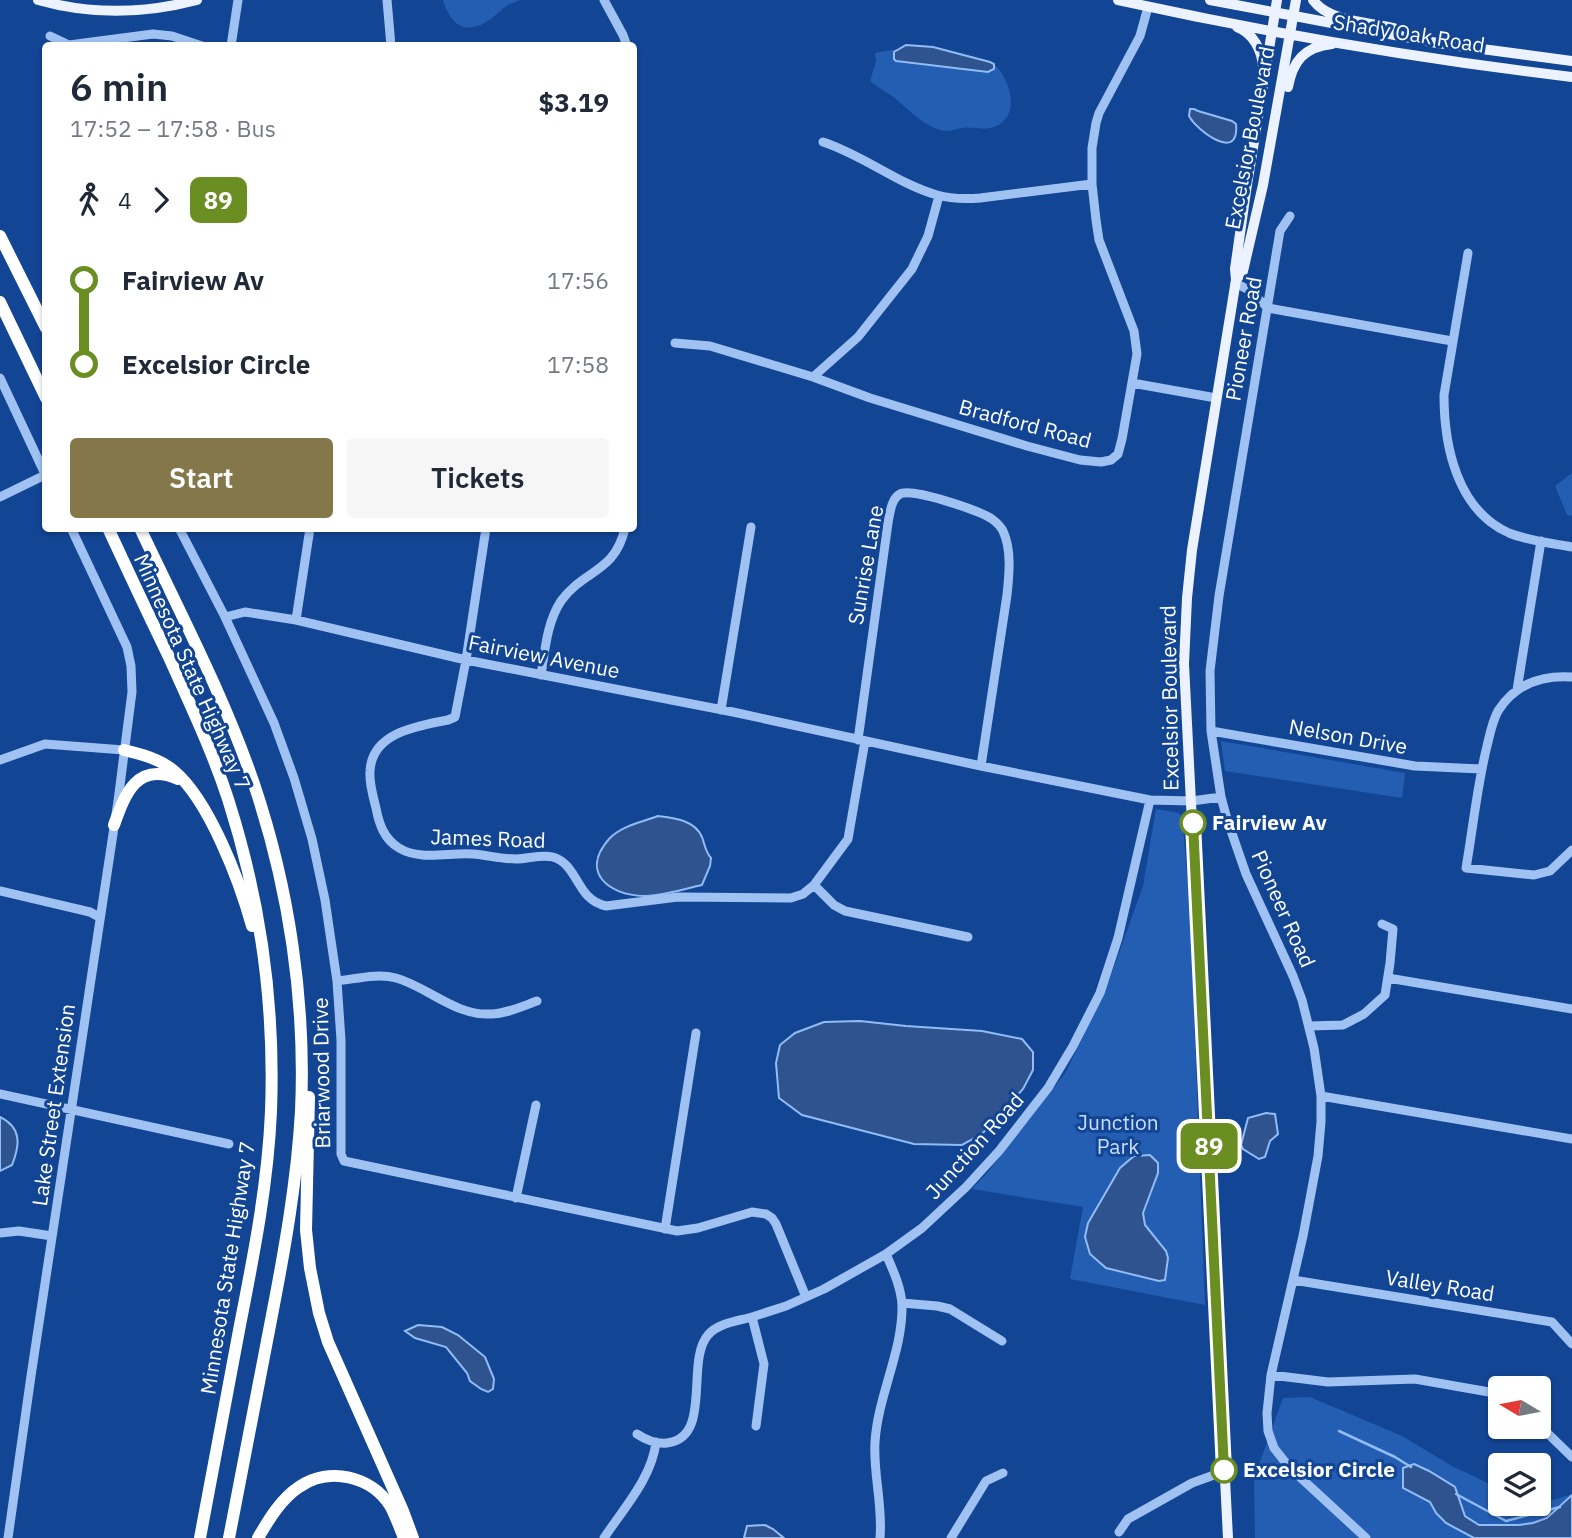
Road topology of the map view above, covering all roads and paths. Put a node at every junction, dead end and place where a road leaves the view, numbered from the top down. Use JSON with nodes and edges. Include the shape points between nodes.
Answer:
{"nodes":[{"id":1,"x":38,"y":0,"type":"edge"},
{"id":2,"x":197,"y":0,"type":"edge"},
{"id":3,"x":238,"y":0,"type":"edge"},
{"id":4,"x":387,"y":0,"type":"edge"},
{"id":5,"x":604,"y":0,"type":"edge"},
{"id":6,"x":1118,"y":0,"type":"edge"},
{"id":7,"x":1210,"y":0,"type":"edge"},
{"id":8,"x":1240,"y":0,"type":"edge"},
{"id":9,"x":1277,"y":0,"type":"edge"},
{"id":10,"x":1296,"y":0,"type":"edge"},
{"id":11,"x":1312,"y":0,"type":"edge"},
{"id":12,"x":1224,"y":3,"type":"junction"},
{"id":13,"x":1148,"y":6,"type":"junction"},
{"id":14,"x":1275,"y":13,"type":"junction"},
{"id":15,"x":1293,"y":17,"type":"junction"},
{"id":16,"x":1225,"y":22,"type":"junction"},
{"id":17,"x":1272,"y":30,"type":"junction"},
{"id":18,"x":1290,"y":34,"type":"junction"},
{"id":19,"x":50,"y":36,"type":"dead end"},
{"id":20,"x":1411,"y":38,"type":"junction"},
{"id":21,"x":63,"y":42,"type":"edge"},
{"id":22,"x":98,"y":42,"type":"edge"},
{"id":23,"x":190,"y":42,"type":"edge"},
{"id":24,"x":232,"y":42,"type":"edge"},
{"id":25,"x":391,"y":42,"type":"edge"},
{"id":26,"x":626,"y":42,"type":"edge"},
{"id":27,"x":1346,"y":44,"type":"junction"},
{"id":28,"x":1572,"y":61,"type":"edge"},
{"id":29,"x":1572,"y":77,"type":"edge"},
{"id":30,"x":1264,"y":80,"type":"junction"},
{"id":31,"x":823,"y":142,"type":"dead end"},
{"id":32,"x":1091,"y":184,"type":"junction"},
{"id":33,"x":1264,"y":185,"type":"junction"},
{"id":34,"x":939,"y":195,"type":"junction"},
{"id":35,"x":1290,"y":216,"type":"dead end"},
{"id":36,"x":0,"y":236,"type":"edge"},
{"id":37,"x":1468,"y":253,"type":"dead end"},
{"id":38,"x":1236,"y":282,"type":"junction"},
{"id":39,"x":0,"y":302,"type":"edge"},
{"id":40,"x":1268,"y":308,"type":"junction"},
{"id":41,"x":42,"y":320,"type":"edge"},
{"id":42,"x":1452,"y":341,"type":"junction"},
{"id":43,"x":675,"y":343,"type":"dead end"},
{"id":44,"x":813,"y":377,"type":"junction"},
{"id":45,"x":0,"y":378,"type":"edge"},
{"id":46,"x":1132,"y":383,"type":"junction"},
{"id":47,"x":42,"y":390,"type":"edge"},
{"id":48,"x":1216,"y":398,"type":"junction"},
{"id":49,"x":42,"y":469,"type":"edge"},
{"id":50,"x":42,"y":476,"type":"edge"},
{"id":51,"x":0,"y":497,"type":"edge"},
{"id":52,"x":751,"y":527,"type":"dead end"},
{"id":53,"x":73,"y":532,"type":"edge"},
{"id":54,"x":110,"y":532,"type":"edge"},
{"id":55,"x":142,"y":532,"type":"edge"},
{"id":56,"x":181,"y":532,"type":"edge"},
{"id":57,"x":309,"y":532,"type":"edge"},
{"id":58,"x":485,"y":532,"type":"edge"},
{"id":59,"x":624,"y":532,"type":"edge"},
{"id":60,"x":1541,"y":541,"type":"junction"},
{"id":61,"x":1572,"y":547,"type":"edge"},
{"id":62,"x":225,"y":617,"type":"junction"},
{"id":63,"x":296,"y":620,"type":"junction"},
{"id":64,"x":466,"y":660,"type":"junction"},
{"id":65,"x":541,"y":675,"type":"junction"},
{"id":66,"x":1572,"y":677,"type":"edge"},
{"id":67,"x":1517,"y":690,"type":"junction"},
{"id":68,"x":721,"y":710,"type":"junction"},
{"id":69,"x":1211,"y":731,"type":"junction"},
{"id":70,"x":861,"y":741,"type":"junction"},
{"id":71,"x":124,"y":750,"type":"junction"},
{"id":72,"x":0,"y":760,"type":"edge"},
{"id":73,"x":981,"y":766,"type":"junction"},
{"id":74,"x":1481,"y":769,"type":"junction"},
{"id":75,"x":187,"y":784,"type":"junction"},
{"id":76,"x":1220,"y":797,"type":"junction"},
{"id":77,"x":1150,"y":800,"type":"junction"},
{"id":78,"x":1192,"y":801,"type":"junction"},
{"id":79,"x":114,"y":825,"type":"junction"},
{"id":80,"x":1572,"y":850,"type":"edge"},
{"id":81,"x":814,"y":886,"type":"junction"},
{"id":82,"x":0,"y":891,"type":"edge"},
{"id":83,"x":99,"y":917,"type":"junction"},
{"id":84,"x":1382,"y":924,"type":"dead end"},
{"id":85,"x":968,"y":937,"type":"dead end"},
{"id":86,"x":1388,"y":978,"type":"junction"},
{"id":87,"x":337,"y":981,"type":"junction"},
{"id":88,"x":298,"y":998,"type":"junction"},
{"id":89,"x":268,"y":1000,"type":"junction"},
{"id":90,"x":537,"y":1001,"type":"dead end"},
{"id":91,"x":1572,"y":1009,"type":"edge"},
{"id":92,"x":1310,"y":1026,"type":"junction"},
{"id":93,"x":696,"y":1033,"type":"dead end"},
{"id":94,"x":0,"y":1094,"type":"edge"},
{"id":95,"x":1321,"y":1097,"type":"junction"},
{"id":96,"x":536,"y":1105,"type":"dead end"},
{"id":97,"x":71,"y":1109,"type":"junction"},
{"id":98,"x":1572,"y":1139,"type":"edge"},
{"id":99,"x":229,"y":1144,"type":"dead end"},
{"id":100,"x":516,"y":1198,"type":"junction"},
{"id":101,"x":665,"y":1229,"type":"junction"},
{"id":102,"x":0,"y":1233,"type":"edge"},
{"id":103,"x":52,"y":1236,"type":"junction"},
{"id":104,"x":886,"y":1254,"type":"junction"},
{"id":105,"x":1293,"y":1280,"type":"junction"},
{"id":106,"x":806,"y":1297,"type":"junction"},
{"id":107,"x":902,"y":1303,"type":"junction"},
{"id":108,"x":752,"y":1317,"type":"junction"},
{"id":109,"x":1002,"y":1341,"type":"dead end"},
{"id":110,"x":1572,"y":1344,"type":"edge"},
{"id":111,"x":1272,"y":1375,"type":"junction"},
{"id":112,"x":1488,"y":1392,"type":"edge"},
{"id":113,"x":755,"y":1426,"type":"dead end"},
{"id":114,"x":637,"y":1434,"type":"dead end"},
{"id":115,"x":1551,"y":1437,"type":"edge"},
{"id":116,"x":656,"y":1442,"type":"junction"},
{"id":117,"x":1572,"y":1457,"type":"edge"},
{"id":118,"x":1003,"y":1473,"type":"dead end"},
{"id":119,"x":1224,"y":1474,"type":"junction"},
{"id":120,"x":1119,"y":1532,"type":"dead end"},
{"id":121,"x":8,"y":1538,"type":"edge"},
{"id":122,"x":198,"y":1538,"type":"edge"},
{"id":123,"x":229,"y":1538,"type":"edge"},
{"id":124,"x":258,"y":1538,"type":"edge"},
{"id":125,"x":404,"y":1538,"type":"edge"},
{"id":126,"x":413,"y":1538,"type":"edge"},
{"id":127,"x":604,"y":1538,"type":"edge"},
{"id":128,"x":880,"y":1538,"type":"edge"},
{"id":129,"x":951,"y":1538,"type":"edge"},
{"id":130,"x":1228,"y":1538,"type":"edge"},
{"id":131,"x":1366,"y":1538,"type":"edge"}],
"edges":[{"from":1,"to":2,"type":"main road","via":[[121,12]]},
{"from":3,"to":24,"type":"street"},
{"from":4,"to":25,"type":"street"},
{"from":5,"to":26,"type":"street"},
{"from":6,"to":13,"type":"main road","name":"Shady Oak Road"},
{"from":7,"to":12,"type":"main road","name":"Shady Oak Road"},
{"from":8,"to":12,"type":"main road"},
{"from":9,"to":14,"type":"main road","name":"Excelsior Boulevard"},
{"from":10,"to":15,"type":"main road","name":"Excelsior Boulevard"},
{"from":11,"to":20,"type":"main road","via":[[1328,14],[1393,28]]},
{"from":12,"to":14,"type":"main road","name":"Shady Oak Road"},
{"from":13,"to":16,"type":"main road","name":"Shady Oak Road"},
{"from":13,"to":32,"type":"street","name":"Bradford Road","via":[[1140,36],[1099,113]]},
{"from":14,"to":15,"type":"main road","name":"Shady Oak Road"},
{"from":14,"to":17,"type":"main road","name":"Excelsior Boulevard"},
{"from":15,"to":18,"type":"main road","name":"Excelsior Boulevard"},
{"from":15,"to":20,"type":"main road","name":"Shady Oak Road"},
{"from":16,"to":17,"type":"main road","name":"Shady Oak Road"},
{"from":16,"to":30,"type":"main road","via":[[1243,29],[1256,44],[1263,59]]},
{"from":17,"to":18,"type":"main road","name":"Shady Oak Road"},
{"from":17,"to":30,"type":"main road","name":"Excelsior Boulevard"},
{"from":18,"to":27,"type":"main road","name":"Shady Oak Road"},
{"from":18,"to":33,"type":"main road","name":"Excelsior Boulevard"},
{"from":19,"to":21,"type":"street"},
{"from":20,"to":28,"type":"main road","name":"Shady Oak Road"},
{"from":22,"to":23,"type":"street","via":[[153,34]]},
{"from":27,"to":29,"type":"main road","name":"Shady Oak Road"},
{"from":27,"to":33,"type":"main road","via":[[1321,46],[1296,61]]},
{"from":30,"to":38,"type":"main road","name":"Excelsior Boulevard"},
{"from":31,"to":34,"type":"street"},
{"from":32,"to":34,"type":"street","via":[[964,199]]},
{"from":32,"to":46,"type":"street","name":"Bradford Road","via":[[1099,240],[1134,331],[1137,354]]},
{"from":33,"to":38,"type":"main road","name":"Excelsior Boulevard","via":[[1243,271]]},
{"from":34,"to":44,"type":"street","via":[[928,236],[912,269],[858,337]]},
{"from":35,"to":40,"type":"street","name":"Pioneer Road","via":[[1280,231]]},
{"from":36,"to":41,"type":"highway"},
{"from":37,"to":42,"type":"street"},
{"from":38,"to":40,"type":"street"},
{"from":38,"to":48,"type":"main road","name":"Excelsior Boulevard"},
{"from":39,"to":47,"type":"highway"},
{"from":40,"to":42,"type":"street"},
{"from":40,"to":69,"type":"street","name":"Pioneer Road","via":[[1216,621],[1210,671]]},
{"from":42,"to":60,"type":"street","via":[[1444,417],[1461,483],[1483,516],[1496,526]]},
{"from":43,"to":44,"type":"street","name":"Bradford Road","via":[[710,346]]},
{"from":44,"to":46,"type":"street","name":"Bradford Road","via":[[1027,446],[1101,463],[1118,454]]},
{"from":45,"to":49,"type":"street"},
{"from":46,"to":48,"type":"street"},
{"from":48,"to":78,"type":"main road","name":"Excelsior Boulevard","via":[[1187,598],[1185,685]]},
{"from":50,"to":51,"type":"street"},
{"from":52,"to":68,"type":"street"},
{"from":53,"to":71,"type":"street","name":"Lake Street Extension","via":[[127,647],[132,692]]},
{"from":54,"to":89,"type":"highway","name":"Minnesota State Highway 7","via":[[190,703],[228,798],[254,897]]},
{"from":55,"to":88,"type":"highway","name":"Minnesota State Highway 7","via":[[214,684],[254,785],[287,914]]},
{"from":56,"to":62,"type":"street","name":"Briarwood Drive"},
{"from":57,"to":63,"type":"street"},
{"from":58,"to":64,"type":"street","name":"James Road"},
{"from":59,"to":65,"type":"street","via":[[613,557],[578,583],[555,611]]},
{"from":60,"to":61,"type":"street"},
{"from":60,"to":67,"type":"street"},
{"from":62,"to":63,"type":"street","name":"Fairview Avenue","via":[[245,612]]},
{"from":62,"to":87,"type":"street","name":"Briarwood Drive","via":[[294,778],[325,900]]},
{"from":63,"to":64,"type":"street","name":"Fairview Avenue"},
{"from":64,"to":65,"type":"street","name":"Fairview Avenue"},
{"from":64,"to":81,"type":"street","name":"James Road","via":[[454,717],[396,733],[373,757],[370,774],[377,817],[389,841],[400,849],[427,855],[550,857],[565,865],[591,900],[606,906],[678,897],[791,898]]},
{"from":65,"to":68,"type":"street","name":"Fairview Avenue"},
{"from":66,"to":67,"type":"street","via":[[1545,678]]},
{"from":67,"to":74,"type":"street","via":[[1494,719]]},
{"from":68,"to":70,"type":"street","name":"Fairview Avenue"},
{"from":69,"to":74,"type":"street","name":"Nelson Drive","via":[[1415,766]]},
{"from":69,"to":76,"type":"street","name":"Pioneer Road"},
{"from":70,"to":73,"type":"street","name":"Fairview Avenue"},
{"from":70,"to":73,"type":"street","name":"Sunrise Lane","via":[[891,507],[897,495],[912,492],[981,513],[1003,530],[1009,577]]},
{"from":70,"to":81,"type":"street","name":"Sunrise Lane","via":[[848,839]]},
{"from":71,"to":72,"type":"street","via":[[45,744]]},
{"from":71,"to":75,"type":"highway","via":[[167,765]]},
{"from":71,"to":79,"type":"street","name":"Lake Street Extension"},
{"from":73,"to":77,"type":"street","name":"Fairview Avenue"},
{"from":74,"to":80,"type":"street","via":[[1466,868],[1534,875],[1550,871]]},
{"from":75,"to":79,"type":"highway","via":[[163,774],[140,779],[129,789]]},
{"from":75,"to":89,"type":"highway","via":[[231,863],[251,923]]},
{"from":76,"to":78,"type":"street","name":"Fairview Avenue"},
{"from":76,"to":92,"type":"street","name":"Pioneer Road","via":[[1246,874],[1293,976]]},
{"from":77,"to":78,"type":"street","name":"Fairview Avenue"},
{"from":77,"to":104,"type":"street","name":"Junction Road","via":[[1118,938],[1100,993],[1073,1046],[1048,1088],[999,1151],[945,1208]]},
{"from":78,"to":119,"type":"main road","name":"Excelsior Boulevard"},
{"from":79,"to":83,"type":"street","name":"Lake Street Extension"},
{"from":81,"to":85,"type":"street","via":[[845,911]]},
{"from":82,"to":83,"type":"street"},
{"from":83,"to":97,"type":"street","name":"Lake Street Extension"},
{"from":84,"to":86,"type":"street","via":[[1392,929]]},
{"from":86,"to":91,"type":"street"},
{"from":86,"to":92,"type":"street","via":[[1385,995],[1364,1014],[1343,1026]]},
{"from":87,"to":90,"type":"street","via":[[396,978],[480,1014]]},
{"from":87,"to":100,"type":"street","name":"Briarwood Drive","via":[[344,1161]]},
{"from":88,"to":123,"type":"highway","name":"Minnesota State Highway 7","via":[[301,1110],[292,1205]]},
{"from":88,"to":126,"type":"highway","via":[[309,1080],[306,1230],[315,1297],[328,1342]]},
{"from":89,"to":122,"type":"highway","name":"Minnesota State Highway 7","via":[[271,1100],[266,1176]]},
{"from":92,"to":95,"type":"street","name":"Pioneer Road"},
{"from":93,"to":101,"type":"street"},
{"from":94,"to":97,"type":"street"},
{"from":95,"to":98,"type":"street"},
{"from":95,"to":105,"type":"street","name":"Pioneer Road","via":[[1318,1156]]},
{"from":96,"to":100,"type":"street"},
{"from":97,"to":99,"type":"street"},
{"from":97,"to":103,"type":"street","name":"Lake Street Extension"},
{"from":100,"to":101,"type":"street","name":"Briarwood Drive"},
{"from":101,"to":106,"type":"street","name":"Briarwood Drive","via":[[687,1231],[752,1212],[766,1214],[776,1224]]},
{"from":102,"to":103,"type":"street"},
{"from":103,"to":121,"type":"street","name":"Lake Street Extension"},
{"from":104,"to":106,"type":"street","name":"Junction Road"},
{"from":104,"to":107,"type":"street"},
{"from":105,"to":110,"type":"street","name":"Valley Road","via":[[1552,1322]]},
{"from":105,"to":111,"type":"street","name":"Pioneer Road"},
{"from":106,"to":108,"type":"street","name":"Junction Road"},
{"from":107,"to":109,"type":"street","via":[[950,1309]]},
{"from":107,"to":128,"type":"street","via":[[901,1329],[877,1419]]},
{"from":108,"to":113,"type":"street","via":[[764,1364]]},
{"from":108,"to":116,"type":"street","name":"Junction Road","via":[[709,1333],[699,1354],[688,1432],[675,1441]]},
{"from":111,"to":112,"type":"street","via":[[1328,1382],[1415,1379]]},
{"from":111,"to":131,"type":"street","name":"Pioneer Road","via":[[1267,1413],[1274,1447],[1289,1467]]},
{"from":114,"to":116,"type":"street"},
{"from":115,"to":117,"type":"street"},
{"from":116,"to":127,"type":"street","via":[[644,1477]]},
{"from":118,"to":129,"type":"street","via":[[986,1481]]},
{"from":119,"to":120,"type":"street","via":[[1192,1483],[1128,1519]]},
{"from":119,"to":130,"type":"main road","name":"Excelsior Boulevard"},
{"from":124,"to":125,"type":"highway","via":[[298,1487],[338,1476],[361,1481],[377,1491],[391,1507]]}]}
